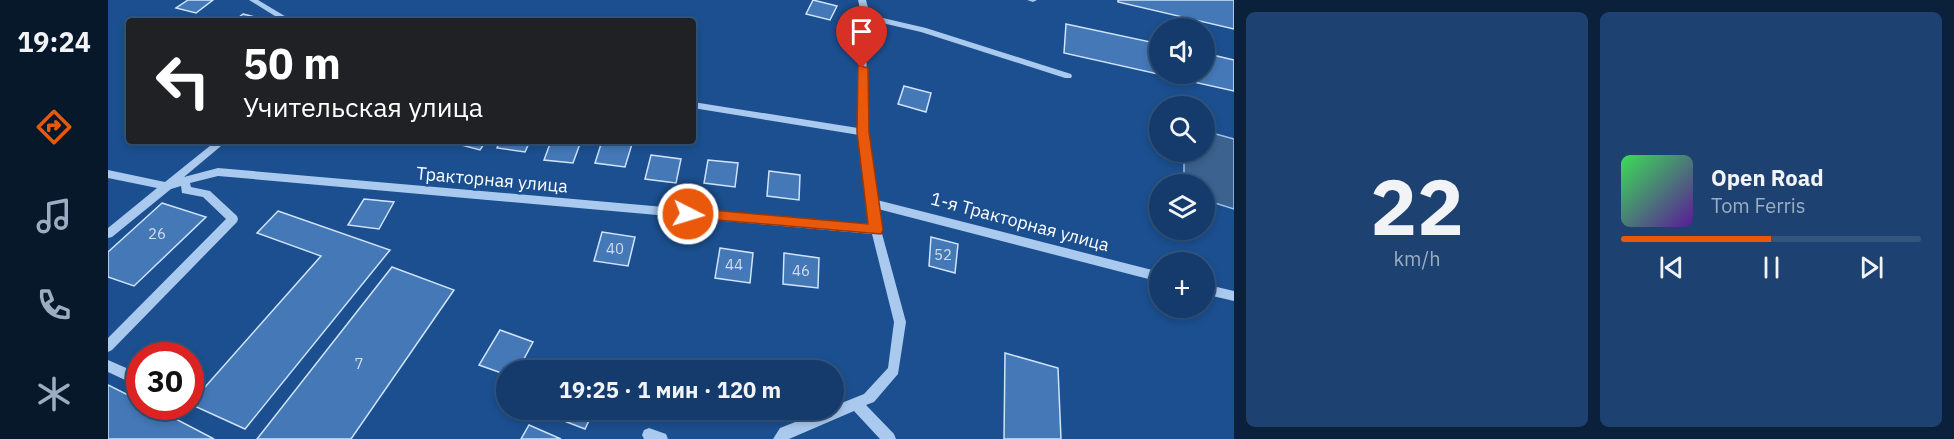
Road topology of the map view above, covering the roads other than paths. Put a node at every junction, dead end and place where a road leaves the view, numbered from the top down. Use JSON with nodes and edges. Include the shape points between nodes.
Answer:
{"nodes":[{"id":1,"x":253,"y":0,"type":"edge"},
{"id":2,"x":862,"y":0,"type":"edge"},
{"id":3,"x":866,"y":17,"type":"junction"},
{"id":4,"x":284,"y":18,"type":"edge"},
{"id":5,"x":1068,"y":76,"type":"dead end"},
{"id":6,"x":696,"y":105,"type":"edge"},
{"id":7,"x":863,"y":132,"type":"junction"},
{"id":8,"x":218,"y":144,"type":"edge"},
{"id":9,"x":108,"y":174,"type":"edge"},
{"id":10,"x":185,"y":181,"type":"junction"},
{"id":11,"x":166,"y":186,"type":"junction"},
{"id":12,"x":872,"y":202,"type":"junction"},
{"id":13,"x":876,"y":230,"type":"junction"},
{"id":14,"x":108,"y":234,"type":"edge"},
{"id":15,"x":1149,"y":274,"type":"edge"},
{"id":16,"x":1215,"y":292,"type":"edge"},
{"id":17,"x":1234,"y":296,"type":"edge"},
{"id":18,"x":108,"y":345,"type":"edge"},
{"id":19,"x":108,"y":366,"type":"edge"},
{"id":20,"x":126,"y":374,"type":"edge"},
{"id":21,"x":855,"y":404,"type":"junction"},
{"id":22,"x":780,"y":439,"type":"edge"},
{"id":23,"x":889,"y":439,"type":"edge"}],
"edges":[{"from":1,"to":4,"type":"street"},
{"from":2,"to":3,"type":"street"},
{"from":3,"to":5,"type":"street","via":[[923,30]]},
{"from":3,"to":7,"type":"street","via":[[862,40]]},
{"from":6,"to":7,"type":"street"},
{"from":7,"to":12,"type":"street"},
{"from":8,"to":11,"type":"street"},
{"from":9,"to":11,"type":"street","name":"Тракторная улица"},
{"from":10,"to":11,"type":"street","name":"Тракторная улица"},
{"from":10,"to":13,"type":"street","name":"Тракторная улица","via":[[218,172]]},
{"from":10,"to":18,"type":"street","via":[[186,190],[206,194],[233,219]]},
{"from":11,"to":14,"type":"street"},
{"from":12,"to":13,"type":"street"},
{"from":12,"to":15,"type":"street","name":"1-я Тракторная улица"},
{"from":13,"to":21,"type":"street","via":[[900,322],[894,370],[869,398]]},
{"from":16,"to":17,"type":"street"},
{"from":19,"to":20,"type":"street"},
{"from":21,"to":22,"type":"street","via":[[785,433]]},
{"from":21,"to":23,"type":"street"}]}
